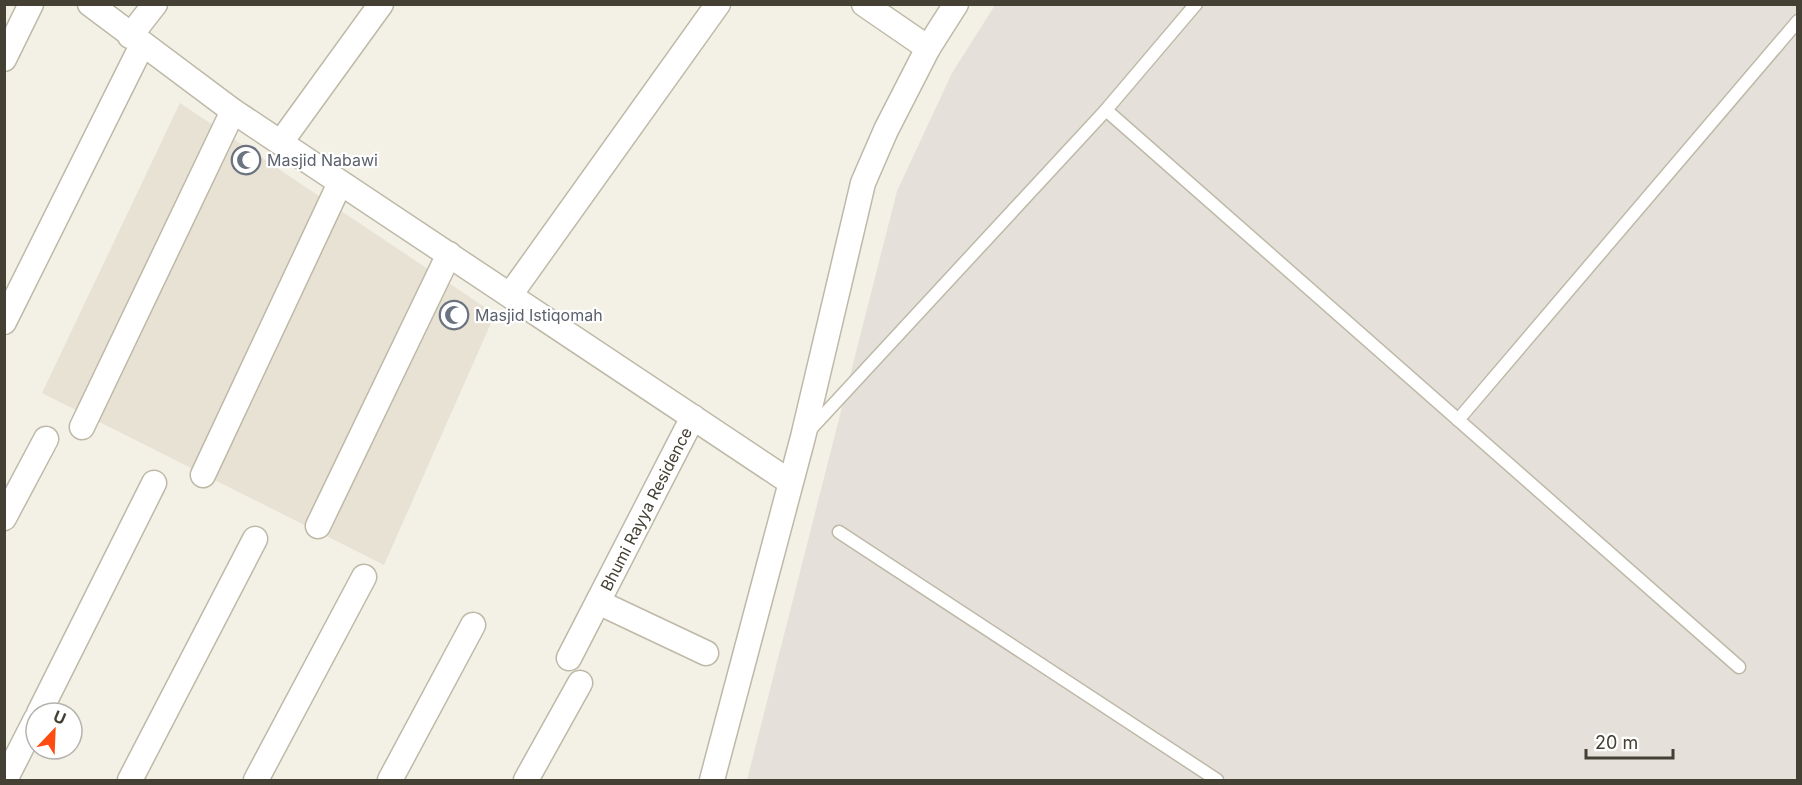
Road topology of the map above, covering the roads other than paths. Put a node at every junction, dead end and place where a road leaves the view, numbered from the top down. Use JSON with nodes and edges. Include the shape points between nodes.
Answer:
{"nodes":[{"id":1,"x":31,"y":4,"type":"edge"},
{"id":2,"x":155,"y":4,"type":"edge"},
{"id":3,"x":381,"y":4,"type":"edge"},
{"id":4,"x":718,"y":4,"type":"edge"},
{"id":5,"x":864,"y":4,"type":"edge"},
{"id":6,"x":956,"y":4,"type":"edge"},
{"id":7,"x":1196,"y":4,"type":"edge"},
{"id":8,"x":91,"y":5,"type":"edge"},
{"id":9,"x":1797,"y":21,"type":"edge"},
{"id":10,"x":136,"y":40,"type":"junction"},
{"id":11,"x":928,"y":48,"type":"junction"},
{"id":12,"x":4,"y":58,"type":"edge"},
{"id":13,"x":1106,"y":110,"type":"junction"},
{"id":14,"x":233,"y":111,"type":"junction"},
{"id":15,"x":281,"y":142,"type":"junction"},
{"id":16,"x":340,"y":183,"type":"junction"},
{"id":17,"x":449,"y":254,"type":"junction"},
{"id":18,"x":510,"y":295,"type":"junction"},
{"id":19,"x":4,"y":322,"type":"edge"},
{"id":20,"x":693,"y":417,"type":"junction"},
{"id":21,"x":1458,"y":420,"type":"junction"},
{"id":22,"x":82,"y":427,"type":"dead end"},
{"id":23,"x":803,"y":437,"type":"junction"},
{"id":24,"x":46,"y":440,"type":"dead end"},
{"id":25,"x":203,"y":475,"type":"dead end"},
{"id":26,"x":790,"y":482,"type":"junction"},
{"id":27,"x":154,"y":483,"type":"dead end"},
{"id":28,"x":4,"y":518,"type":"edge"},
{"id":29,"x":318,"y":526,"type":"dead end"},
{"id":30,"x":838,"y":532,"type":"dead end"},
{"id":31,"x":255,"y":539,"type":"dead end"},
{"id":32,"x":364,"y":577,"type":"dead end"},
{"id":33,"x":598,"y":602,"type":"junction"},
{"id":34,"x":473,"y":624,"type":"dead end"},
{"id":35,"x":706,"y":653,"type":"dead end"},
{"id":36,"x":569,"y":658,"type":"dead end"},
{"id":37,"x":1739,"y":667,"type":"dead end"},
{"id":38,"x":580,"y":683,"type":"dead end"},
{"id":39,"x":45,"y":701,"type":"edge"},
{"id":40,"x":24,"y":743,"type":"edge"},
{"id":41,"x":5,"y":780,"type":"edge"},
{"id":42,"x":130,"y":780,"type":"edge"},
{"id":43,"x":256,"y":780,"type":"edge"},
{"id":44,"x":390,"y":780,"type":"edge"},
{"id":45,"x":526,"y":780,"type":"edge"},
{"id":46,"x":712,"y":780,"type":"edge"},
{"id":47,"x":1217,"y":780,"type":"edge"}],
"edges":[{"from":1,"to":12,"type":"street"},
{"from":2,"to":10,"type":"street"},
{"from":3,"to":15,"type":"street"},
{"from":4,"to":18,"type":"street"},
{"from":5,"to":11,"type":"street"},
{"from":6,"to":11,"type":"street"},
{"from":7,"to":13,"type":"lane"},
{"from":8,"to":10,"type":"street"},
{"from":9,"to":21,"type":"lane"},
{"from":10,"to":14,"type":"street"},
{"from":10,"to":19,"type":"street"},
{"from":11,"to":23,"type":"street","via":[[863,183]]},
{"from":13,"to":21,"type":"lane"},
{"from":13,"to":23,"type":"lane"},
{"from":14,"to":15,"type":"street"},
{"from":14,"to":22,"type":"street"},
{"from":15,"to":16,"type":"street"},
{"from":16,"to":17,"type":"street"},
{"from":16,"to":25,"type":"street"},
{"from":17,"to":18,"type":"street"},
{"from":17,"to":29,"type":"street"},
{"from":18,"to":20,"type":"street"},
{"from":20,"to":26,"type":"street"},
{"from":20,"to":33,"type":"street","name":"Bhumi Rayya Residence"},
{"from":21,"to":37,"type":"lane"},
{"from":23,"to":26,"type":"street"},
{"from":24,"to":28,"type":"street"},
{"from":26,"to":46,"type":"street"},
{"from":27,"to":39,"type":"street"},
{"from":30,"to":47,"type":"lane"},
{"from":31,"to":42,"type":"street"},
{"from":32,"to":43,"type":"street"},
{"from":33,"to":35,"type":"street","name":"Bhumi Rayya Residence"},
{"from":33,"to":36,"type":"street","name":"Bhumi Rayya Residence"},
{"from":34,"to":44,"type":"street"},
{"from":38,"to":45,"type":"street"},
{"from":40,"to":41,"type":"street"}]}
